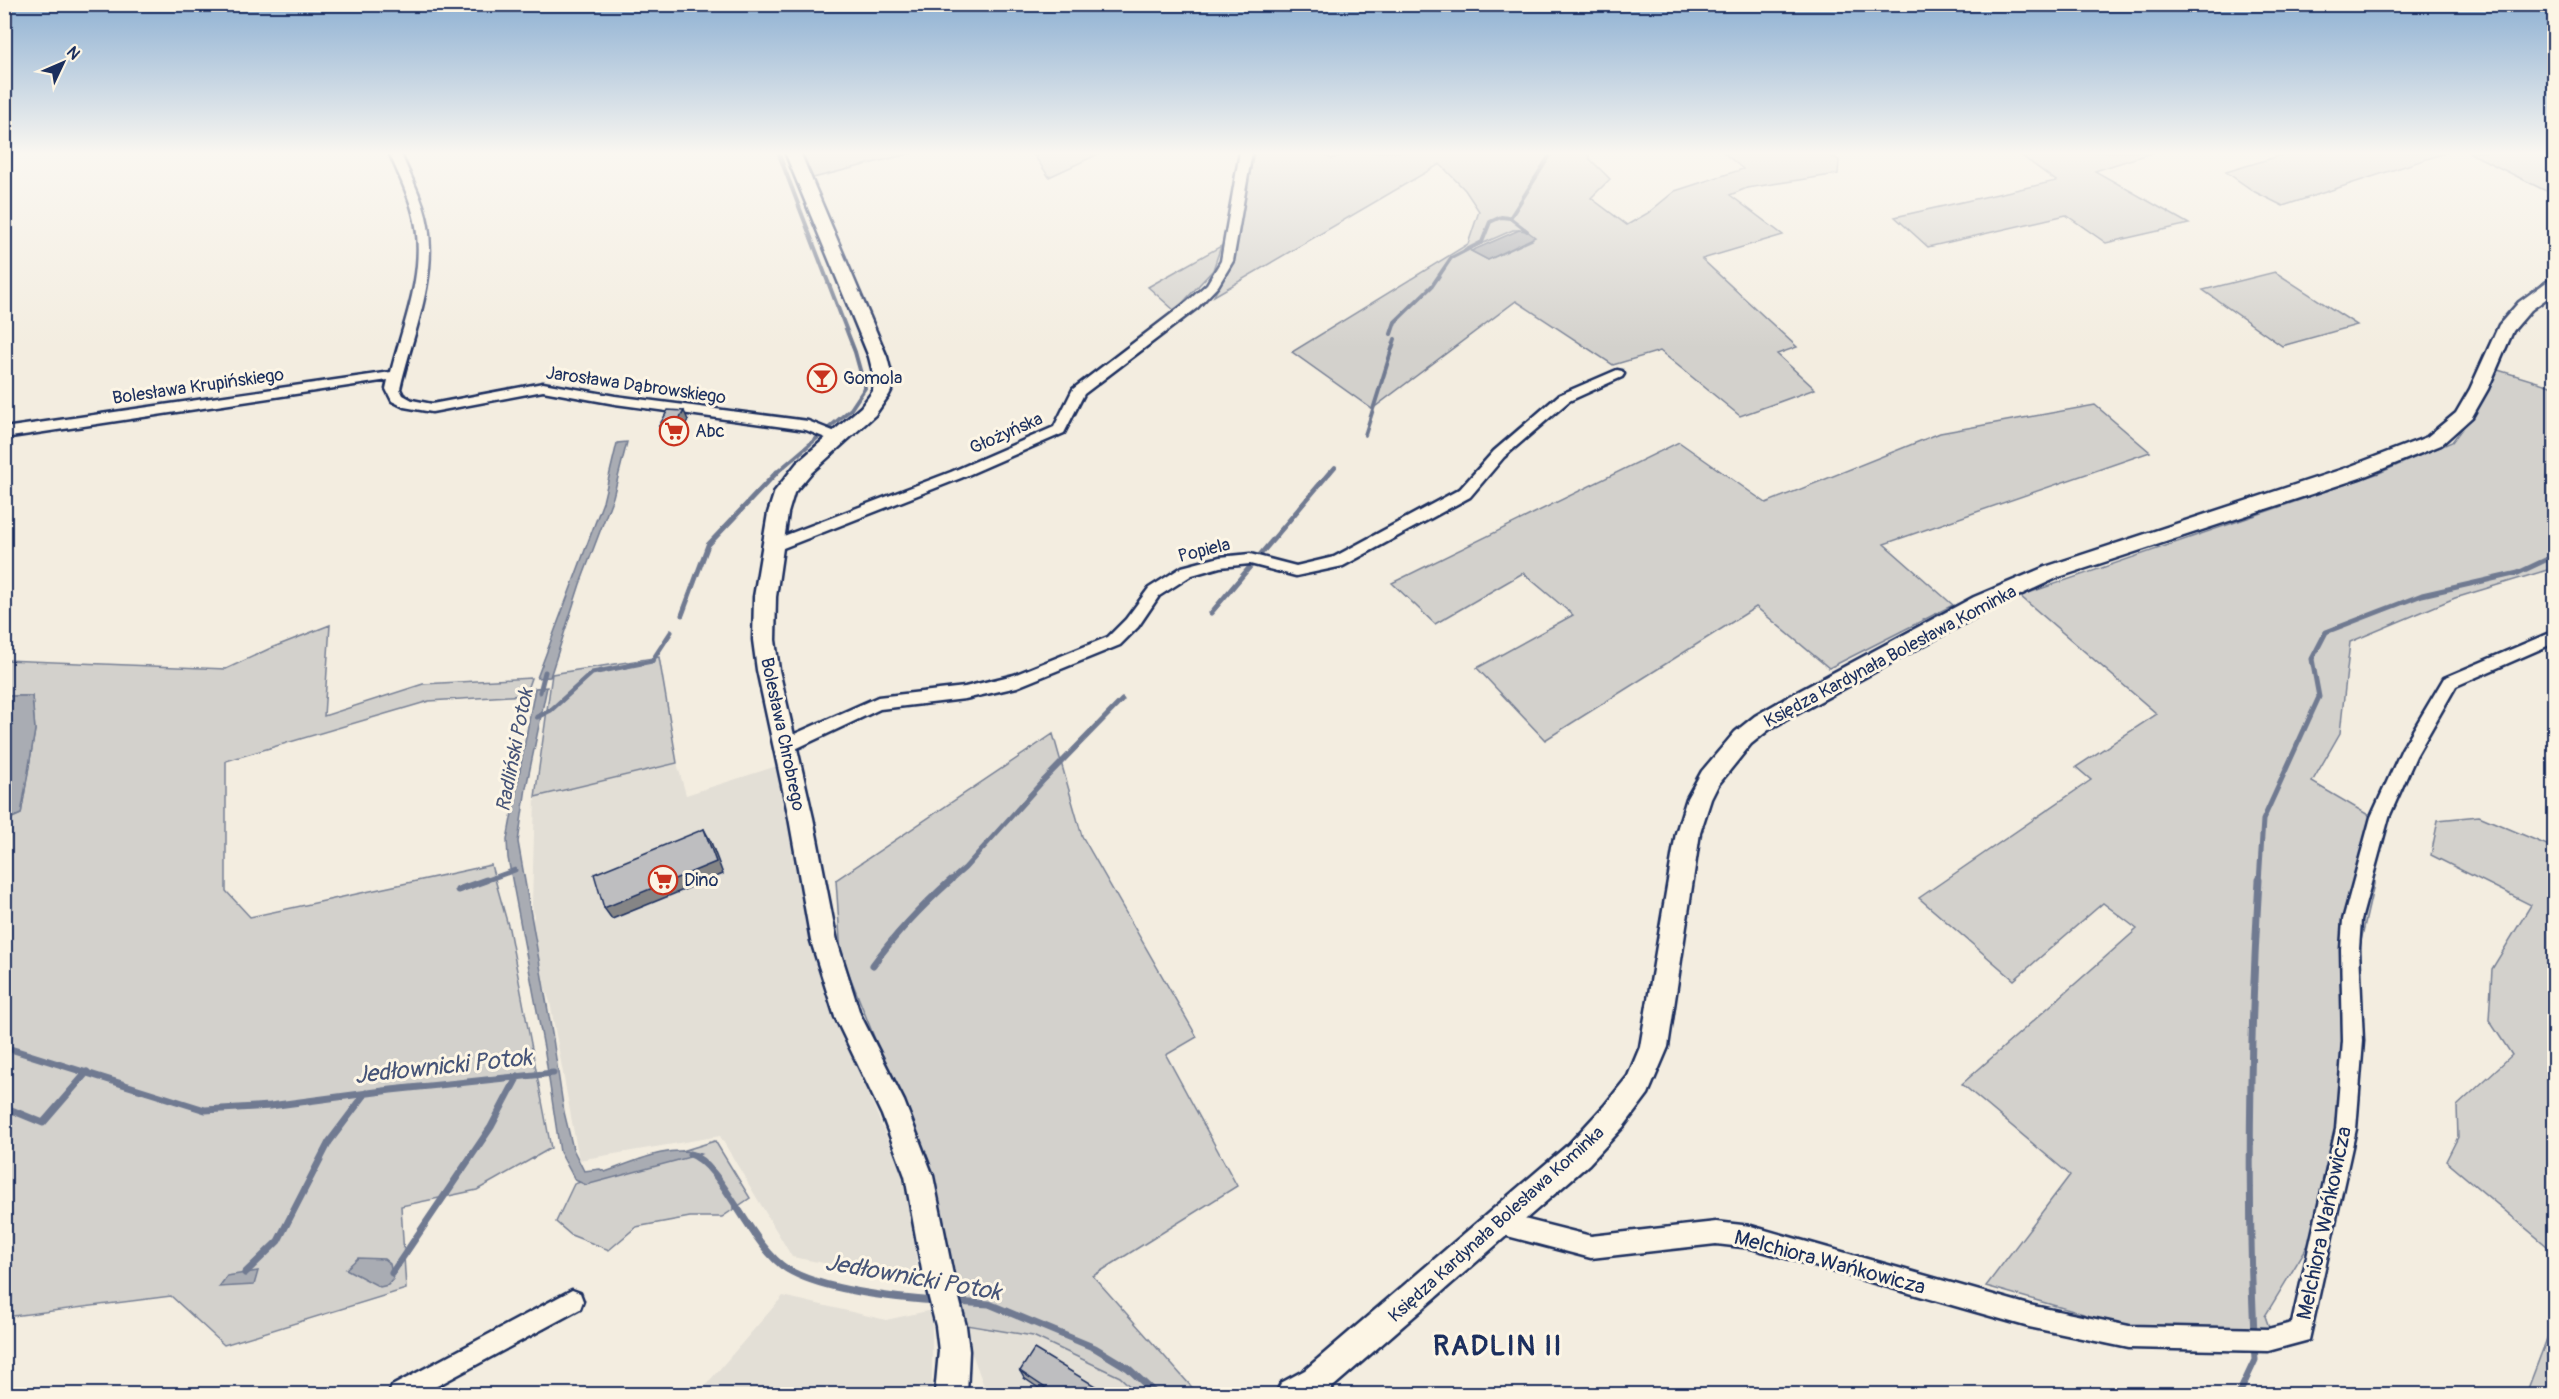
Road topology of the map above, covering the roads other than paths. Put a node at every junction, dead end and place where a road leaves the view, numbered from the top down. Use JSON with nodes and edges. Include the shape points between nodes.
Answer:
{"nodes":[{"id":1,"x":419,"y":217,"type":"edge"},
{"id":2,"x":819,"y":217,"type":"edge"},
{"id":3,"x":1235,"y":217,"type":"edge"},
{"id":4,"x":2554,"y":285,"type":"edge"},
{"id":5,"x":1617,"y":374,"type":"dead end"},
{"id":6,"x":396,"y":375,"type":"junction"},
{"id":7,"x":4,"y":433,"type":"edge"},
{"id":8,"x":828,"y":434,"type":"junction"},
{"id":9,"x":773,"y":546,"type":"junction"},
{"id":10,"x":2554,"y":637,"type":"edge"},
{"id":11,"x":785,"y":746,"type":"junction"},
{"id":12,"x":1500,"y":1224,"type":"junction"},
{"id":13,"x":572,"y":1301,"type":"dead end"},
{"id":14,"x":952,"y":1338,"type":"junction"},
{"id":15,"x":400,"y":1395,"type":"edge"},
{"id":16,"x":951,"y":1395,"type":"edge"},
{"id":17,"x":969,"y":1395,"type":"edge"},
{"id":18,"x":1292,"y":1395,"type":"edge"}],
"edges":[{"from":1,"to":6,"type":"street","name":"Jarosława Dąbrowskiego","via":[[421,285]]},
{"from":2,"to":8,"type":"street","name":"Bolesława Chrobrego","via":[[883,377],[882,392],[868,411]]},
{"from":3,"to":9,"type":"street","name":"Głożyńska","via":[[1227,261],[1212,286],[1078,392],[1059,430]]},
{"from":4,"to":12,"type":"street","name":"Księdza Kardynała Bolesława Kominka","via":[[2525,306],[2505,329],[2463,417],[2434,441],[2353,473],[2052,572],[1982,603],[1840,679],[1771,717],[1743,738],[1710,777],[1688,833],[1653,1047],[1638,1085],[1579,1154]]},
{"from":5,"to":11,"type":"street","name":"Popiela","via":[[1564,398],[1499,454],[1465,493],[1338,562],[1296,571],[1256,561],[1220,562],[1187,571],[1154,592],[1114,641],[1017,681],[964,693],[878,703]]},
{"from":6,"to":7,"type":"street","name":"Bolesława Krupińskiego"},
{"from":6,"to":8,"type":"street","name":"Jarosława Dąbrowskiego","via":[[393,389],[397,398],[432,408],[543,387],[808,426]]},
{"from":8,"to":9,"type":"street","name":"Bolesława Chrobrego","via":[[785,490]]},
{"from":9,"to":11,"type":"street","name":"Bolesława Chrobrego","via":[[765,597],[764,640]]},
{"from":10,"to":12,"type":"street","name":"Melchiora Wańkowicza","via":[[2450,682],[2408,754],[2380,817],[2352,920],[2354,1041],[2346,1129],[2301,1332],[2268,1340],[2129,1338],[2029,1316],[1751,1237],[1716,1233],[1591,1247]]},
{"from":11,"to":14,"type":"street","name":"Bolesława Chrobrego","via":[[824,941],[848,1017],[894,1110],[919,1176]]},
{"from":12,"to":18,"type":"street","name":"Księdza Kardynała Bolesława Kominka","via":[[1316,1381]]},
{"from":13,"to":15,"type":"street"},
{"from":14,"to":16,"type":"street","name":"Bolesława Chrobrego"},
{"from":14,"to":17,"type":"street","name":"Bolesława Chrobrego"}]}
